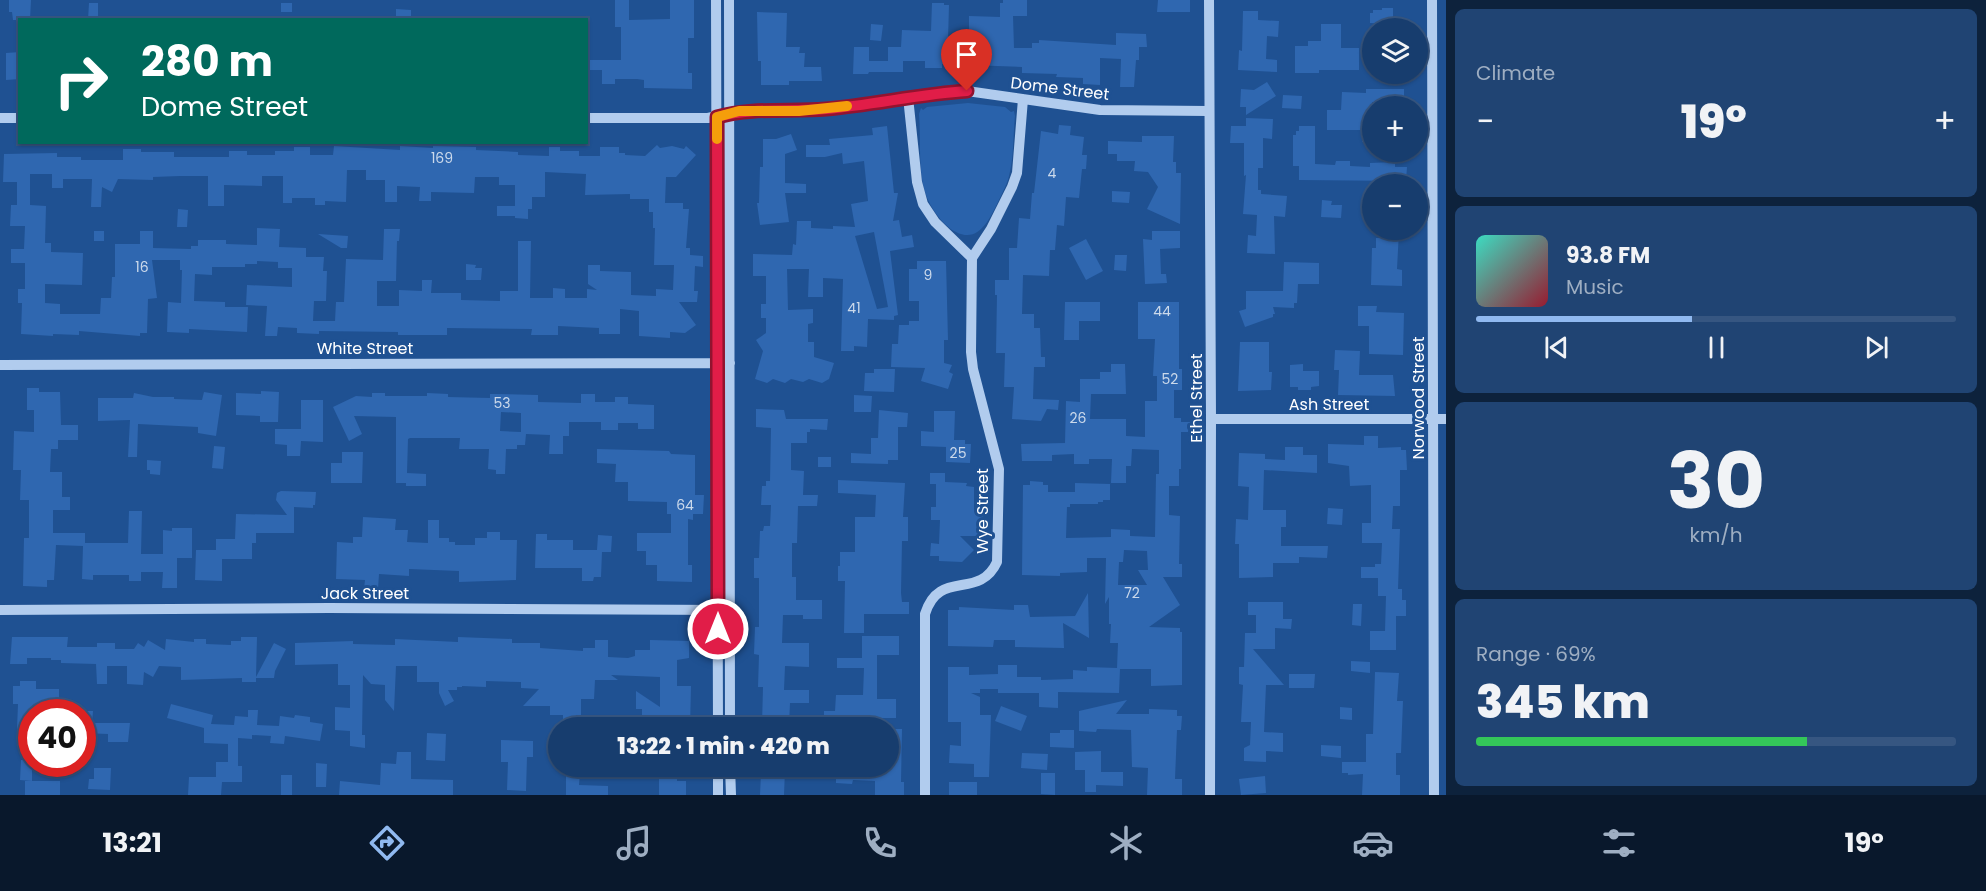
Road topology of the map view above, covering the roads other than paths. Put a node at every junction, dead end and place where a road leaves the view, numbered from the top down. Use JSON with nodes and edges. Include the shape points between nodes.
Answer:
{"nodes":[{"id":1,"x":716,"y":0,"type":"edge"},
{"id":2,"x":729,"y":0,"type":"edge"},
{"id":3,"x":1209,"y":0,"type":"edge"},
{"id":4,"x":1432,"y":0,"type":"edge"},
{"id":5,"x":908,"y":97,"type":"junction"},
{"id":6,"x":1023,"y":99,"type":"junction"},
{"id":7,"x":1208,"y":111,"type":"junction"},
{"id":8,"x":730,"y":113,"type":"junction"},
{"id":9,"x":717,"y":117,"type":"junction"},
{"id":10,"x":0,"y":118,"type":"edge"},
{"id":11,"x":18,"y":118,"type":"edge"},
{"id":12,"x":588,"y":118,"type":"edge"},
{"id":13,"x":972,"y":258,"type":"junction"},
{"id":14,"x":717,"y":363,"type":"junction"},
{"id":15,"x":730,"y":363,"type":"junction"},
{"id":16,"x":0,"y":364,"type":"edge"},
{"id":17,"x":1211,"y":419,"type":"junction"},
{"id":18,"x":1433,"y":419,"type":"junction"},
{"id":19,"x":1446,"y":419,"type":"edge"},
{"id":20,"x":0,"y":610,"type":"edge"},
{"id":21,"x":718,"y":610,"type":"junction"},
{"id":22,"x":730,"y":610,"type":"junction"},
{"id":23,"x":718,"y":717,"type":"edge"},
{"id":24,"x":730,"y":717,"type":"edge"},
{"id":25,"x":718,"y":777,"type":"edge"},
{"id":26,"x":730,"y":777,"type":"edge"},
{"id":27,"x":718,"y":795,"type":"edge"},
{"id":28,"x":730,"y":795,"type":"edge"},
{"id":29,"x":925,"y":795,"type":"edge"},
{"id":30,"x":1210,"y":795,"type":"edge"},
{"id":31,"x":1434,"y":795,"type":"edge"}],
"edges":[{"from":1,"to":9,"type":"street"},
{"from":2,"to":8,"type":"street"},
{"from":3,"to":7,"type":"street","name":"Ethel Street"},
{"from":4,"to":18,"type":"street","name":"Norwood Street"},
{"from":5,"to":6,"type":"street","name":"Dome Street","via":[[967,91]]},
{"from":5,"to":8,"type":"street","name":"Dome Street","via":[[828,109]]},
{"from":5,"to":13,"type":"street","via":[[923,204],[935,222]]},
{"from":6,"to":7,"type":"street","name":"Dome Street","via":[[1100,110]]},
{"from":6,"to":13,"type":"street","via":[[1017,173],[991,229]]},
{"from":7,"to":17,"type":"street","name":"Ethel Street"},
{"from":8,"to":9,"type":"street","name":"Dome Street"},
{"from":8,"to":15,"type":"street"},
{"from":9,"to":12,"type":"street","name":"Dome Street"},
{"from":9,"to":14,"type":"street"},
{"from":10,"to":11,"type":"street"},
{"from":13,"to":29,"type":"street","name":"Wye Street","via":[[971,352],[999,469],[999,548],[997,562],[988,576],[935,594],[925,614]]},
{"from":14,"to":15,"type":"street","name":"White Street"},
{"from":14,"to":16,"type":"street","name":"White Street"},
{"from":14,"to":21,"type":"street"},
{"from":15,"to":22,"type":"street"},
{"from":17,"to":18,"type":"street","name":"Ash Street"},
{"from":17,"to":30,"type":"street","name":"Ethel Street"},
{"from":18,"to":19,"type":"street","name":"Ash Street"},
{"from":18,"to":31,"type":"street","name":"Norwood Street"},
{"from":20,"to":21,"type":"street","name":"Jack Street"},
{"from":21,"to":22,"type":"street","name":"Jack Street"},
{"from":21,"to":23,"type":"street"},
{"from":22,"to":24,"type":"street"},
{"from":25,"to":27,"type":"street"},
{"from":26,"to":28,"type":"street"}]}
